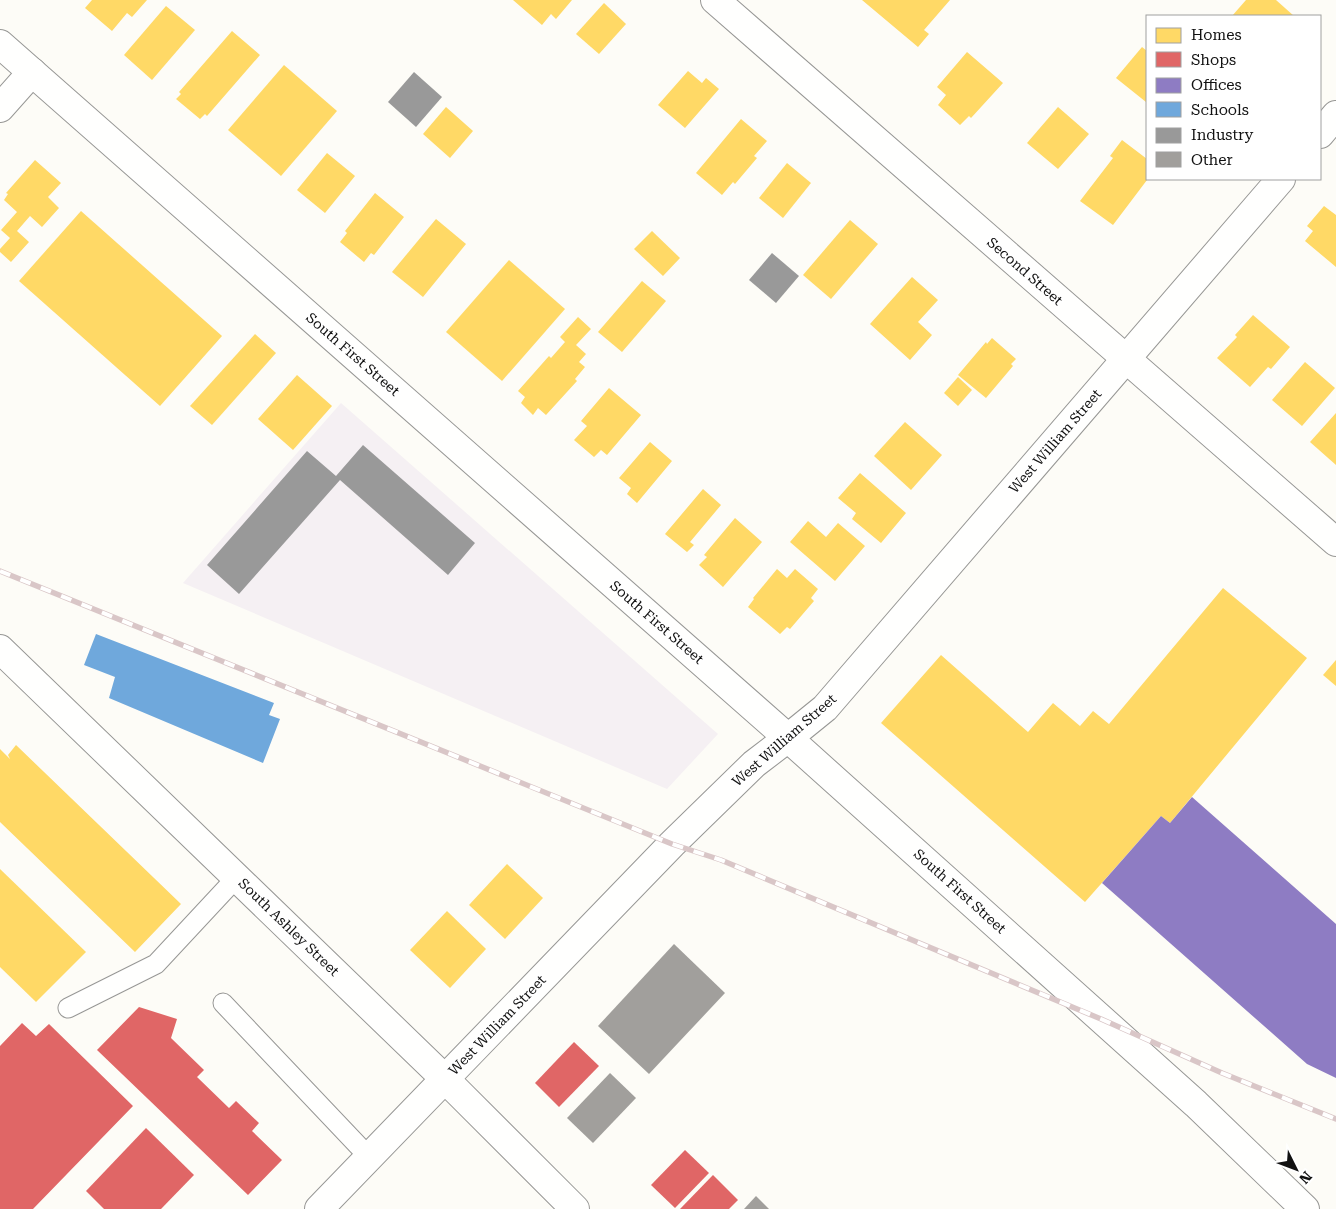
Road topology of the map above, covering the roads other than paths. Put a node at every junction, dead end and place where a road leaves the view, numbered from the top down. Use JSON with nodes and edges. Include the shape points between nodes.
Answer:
{"nodes":[{"id":1,"x":714,"y":0,"type":"edge"},
{"id":2,"x":0,"y":44,"type":"edge"},
{"id":3,"x":32,"y":72,"type":"junction"},
{"id":4,"x":0,"y":108,"type":"edge"},
{"id":5,"x":1336,"y":115,"type":"edge"},
{"id":6,"x":1321,"y":133,"type":"edge"},
{"id":7,"x":1280,"y":180,"type":"edge"},
{"id":8,"x":1125,"y":359,"type":"junction"},
{"id":9,"x":1336,"y":542,"type":"edge"},
{"id":10,"x":0,"y":649,"type":"edge"},
{"id":11,"x":788,"y":738,"type":"junction"},
{"id":12,"x":237,"y":877,"type":"junction"},
{"id":13,"x":224,"y":1004,"type":"dead end"},
{"id":14,"x":68,"y":1008,"type":"dead end"},
{"id":15,"x":445,"y":1078,"type":"junction"},
{"id":16,"x":369,"y":1157,"type":"junction"},
{"id":17,"x":319,"y":1209,"type":"edge"},
{"id":18,"x":575,"y":1209,"type":"edge"},
{"id":19,"x":1306,"y":1209,"type":"edge"}],
"edges":[{"from":1,"to":8,"type":"street","name":"Second Street"},
{"from":2,"to":3,"type":"street","name":"South First Street"},
{"from":3,"to":4,"type":"street"},
{"from":3,"to":11,"type":"street","name":"South First Street"},
{"from":5,"to":6,"type":"street"},
{"from":7,"to":8,"type":"street","name":"West William Street"},
{"from":8,"to":9,"type":"street","name":"Second Street"},
{"from":8,"to":11,"type":"street","name":"West William Street","via":[[825,708]]},
{"from":10,"to":12,"type":"street","name":"South Ashley Street"},
{"from":11,"to":15,"type":"street","name":"West William Street","via":[[754,764],[672,844]]},
{"from":11,"to":19,"type":"street","name":"South First Street","via":[[1196,1104]]},
{"from":12,"to":14,"type":"lane","via":[[156,964]]},
{"from":12,"to":15,"type":"street","name":"South Ashley Street"},
{"from":13,"to":16,"type":"lane"},
{"from":15,"to":16,"type":"street","name":"West William Street"},
{"from":15,"to":18,"type":"street","name":"South Ashley Street"},
{"from":16,"to":17,"type":"street","name":"West William Street"}]}
